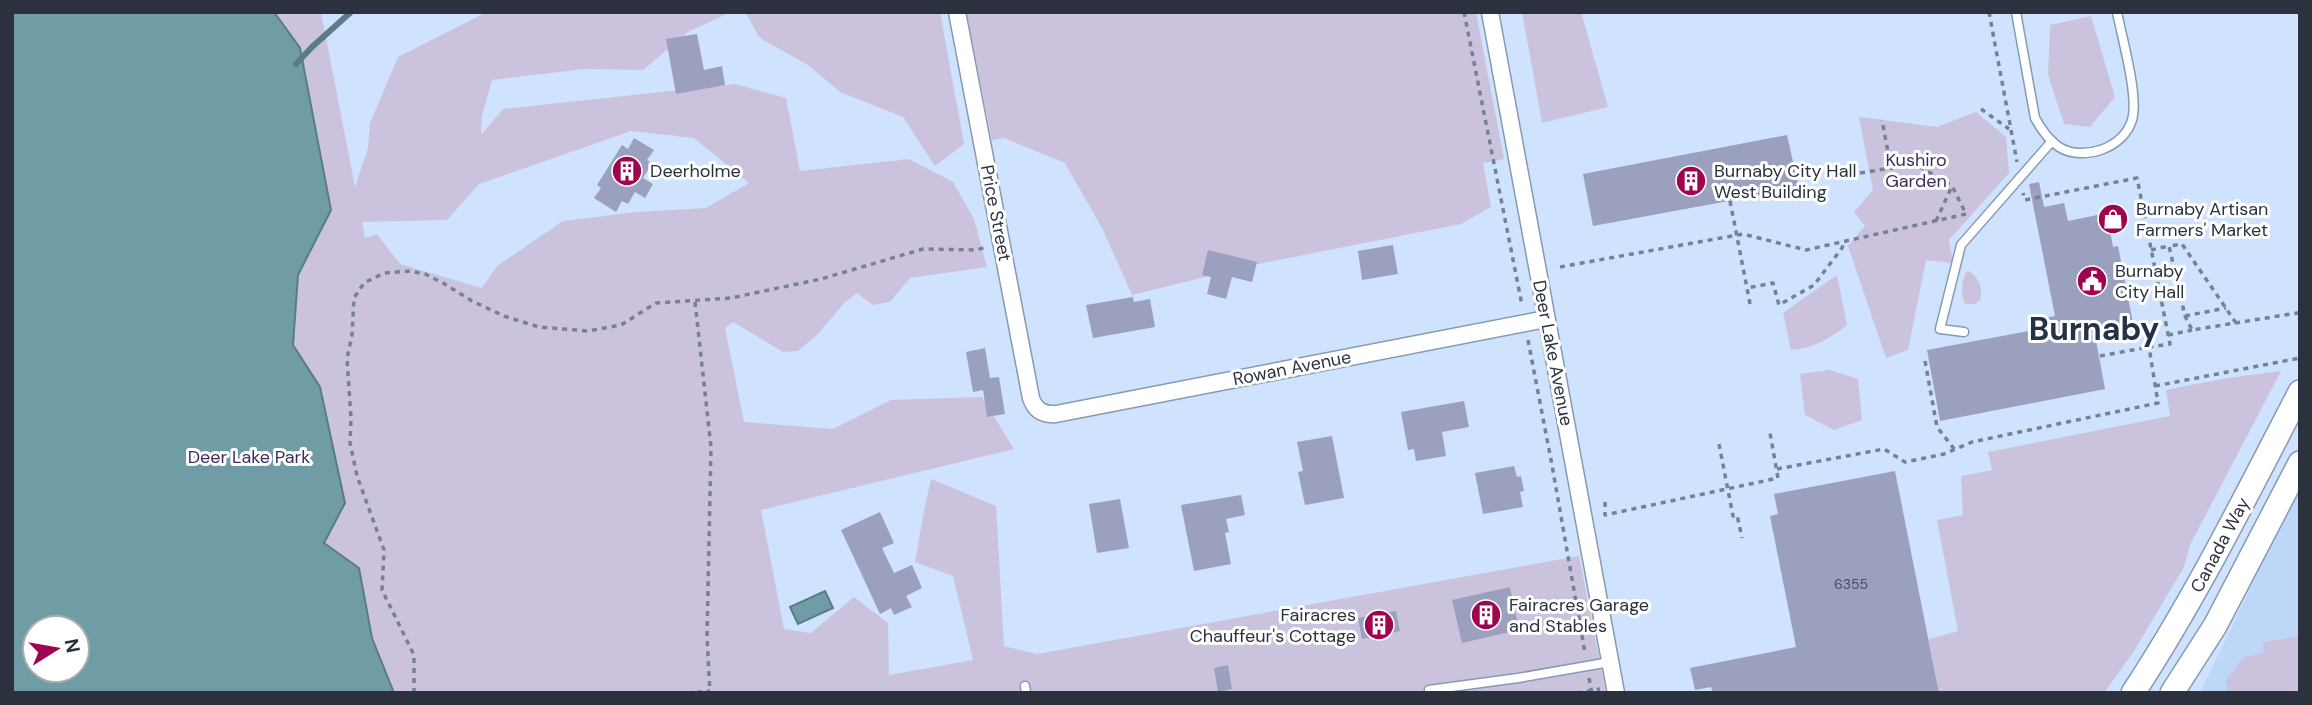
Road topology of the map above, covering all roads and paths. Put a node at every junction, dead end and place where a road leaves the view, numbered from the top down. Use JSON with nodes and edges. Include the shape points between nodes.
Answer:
{"nodes":[{"id":1,"x":957,"y":12,"type":"edge"},
{"id":2,"x":1464,"y":12,"type":"edge"},
{"id":3,"x":1490,"y":12,"type":"edge"},
{"id":4,"x":1989,"y":12,"type":"edge"},
{"id":5,"x":2016,"y":12,"type":"edge"},
{"id":6,"x":2117,"y":12,"type":"edge"},
{"id":7,"x":1981,"y":109,"type":"dead end"},
{"id":8,"x":1882,"y":120,"type":"dead end"},
{"id":9,"x":2011,"y":131,"type":"junction"},
{"id":10,"x":2052,"y":141,"type":"junction"},
{"id":11,"x":1891,"y":168,"type":"junction"},
{"id":12,"x":1860,"y":173,"type":"dead end"},
{"id":13,"x":2020,"y":175,"type":"junction"},
{"id":14,"x":1952,"y":186,"type":"junction"},
{"id":15,"x":1730,"y":201,"type":"dead end"},
{"id":16,"x":1936,"y":221,"type":"junction"},
{"id":17,"x":1843,"y":242,"type":"junction"},
{"id":18,"x":1002,"y":243,"type":"junction"},
{"id":19,"x":2169,"y":246,"type":"junction"},
{"id":20,"x":2151,"y":250,"type":"junction"},
{"id":21,"x":1560,"y":267,"type":"dead end"},
{"id":22,"x":1747,"y":288,"type":"junction"},
{"id":23,"x":695,"y":302,"type":"junction"},
{"id":24,"x":1750,"y":304,"type":"dead end"},
{"id":25,"x":2226,"y":308,"type":"junction"},
{"id":26,"x":1523,"y":310,"type":"dead end"},
{"id":27,"x":2300,"y":314,"type":"edge"},
{"id":28,"x":2185,"y":316,"type":"junction"},
{"id":29,"x":1546,"y":319,"type":"junction"},
{"id":30,"x":2236,"y":323,"type":"junction"},
{"id":31,"x":2192,"y":330,"type":"junction"},
{"id":32,"x":1964,"y":332,"type":"dead end"},
{"id":33,"x":2168,"y":335,"type":"junction"},
{"id":34,"x":1528,"y":338,"type":"dead end"},
{"id":35,"x":2149,"y":348,"type":"junction"},
{"id":36,"x":2100,"y":356,"type":"dead end"},
{"id":37,"x":2300,"y":358,"type":"edge"},
{"id":38,"x":1925,"y":361,"type":"dead end"},
{"id":39,"x":2155,"y":386,"type":"junction"},
{"id":40,"x":2300,"y":392,"type":"edge"},
{"id":41,"x":1039,"y":411,"type":"joint"},
{"id":42,"x":1770,"y":433,"type":"dead end"},
{"id":43,"x":1719,"y":444,"type":"dead end"},
{"id":44,"x":1955,"y":450,"type":"junction"},
{"id":45,"x":2300,"y":463,"type":"edge"},
{"id":46,"x":1777,"y":469,"type":"junction"},
{"id":47,"x":1728,"y":489,"type":"junction"},
{"id":48,"x":1605,"y":502,"type":"dead end"},
{"id":49,"x":1742,"y":538,"type":"dead end"},
{"id":50,"x":1610,"y":662,"type":"junction"},
{"id":51,"x":1587,"y":666,"type":"junction"},
{"id":52,"x":1429,"y":690,"type":"dead end"},
{"id":53,"x":1611,"y":690,"type":"edge"},
{"id":54,"x":710,"y":692,"type":"edge"},
{"id":55,"x":1592,"y":692,"type":"edge"},
{"id":56,"x":414,"y":693,"type":"edge"},
{"id":57,"x":687,"y":693,"type":"edge"},
{"id":58,"x":1577,"y":693,"type":"edge"},
{"id":59,"x":2133,"y":693,"type":"edge"},
{"id":60,"x":2172,"y":693,"type":"edge"}],
"edges":[{"from":1,"to":18,"type":"street","name":"Price Street"},
{"from":2,"to":26,"type":"path"},
{"from":3,"to":29,"type":"street","name":"Deer Lake Avenue"},
{"from":4,"to":9,"type":"path"},
{"from":5,"to":10,"type":"lane","via":[[2035,118]]},
{"from":6,"to":10,"type":"lane","via":[[2133,96],[2130,127],[2118,142],[2094,151],[2068,151]]},
{"from":7,"to":9,"type":"path"},
{"from":8,"to":11,"type":"path"},
{"from":9,"to":13,"type":"path"},
{"from":10,"to":13,"type":"lane"},
{"from":11,"to":12,"type":"path"},
{"from":11,"to":14,"type":"path","via":[[1914,163]]},
{"from":13,"to":20,"type":"path","via":[[2025,200],[2137,178]]},
{"from":13,"to":32,"type":"lane","via":[[1961,245],[1940,329]]},
{"from":14,"to":16,"type":"path"},
{"from":14,"to":16,"type":"path","via":[[1966,214]]},
{"from":15,"to":22,"type":"path","bridge":true},
{"from":16,"to":17,"type":"path"},
{"from":17,"to":21,"type":"path","via":[[1806,250],[1742,234]]},
{"from":17,"to":22,"type":"path","via":[[1814,285],[1779,304],[1773,283]]},
{"from":18,"to":23,"type":"path","via":[[977,250],[923,249],[821,279]]},
{"from":18,"to":41,"type":"street","name":"Price Street","via":[[1031,398]]},
{"from":19,"to":20,"type":"path"},
{"from":19,"to":25,"type":"path","via":[[2182,244]]},
{"from":19,"to":28,"type":"path"},
{"from":20,"to":33,"type":"path"},
{"from":22,"to":24,"type":"path"},
{"from":23,"to":54,"type":"path","via":[[711,447]]},
{"from":23,"to":56,"type":"path","via":[[656,303],[621,324],[588,331],[539,327],[504,316],[425,274],[410,271],[375,276],[358,290],[347,359],[350,443],[384,550],[382,590],[414,655]]},
{"from":25,"to":28,"type":"path"},
{"from":25,"to":30,"type":"path"},
{"from":27,"to":30,"type":"path"},
{"from":28,"to":31,"type":"path"},
{"from":29,"to":41,"type":"street","name":"Rowan Avenue","via":[[1056,414]]},
{"from":29,"to":50,"type":"street","name":"Deer Lake Avenue"},
{"from":30,"to":31,"type":"path"},
{"from":31,"to":33,"type":"path"},
{"from":33,"to":35,"type":"path","via":[[2170,344]]},
{"from":34,"to":51,"type":"path"},
{"from":35,"to":36,"type":"path"},
{"from":35,"to":39,"type":"path"},
{"from":37,"to":39,"type":"path"},
{"from":38,"to":44,"type":"path","via":[[1937,427]]},
{"from":39,"to":44,"type":"path","via":[[2158,403],[1972,442]]},
{"from":40,"to":59,"type":"main road","name":"Canada Way","via":[[2208,568]]},
{"from":42,"to":46,"type":"path"},
{"from":43,"to":47,"type":"path"},
{"from":44,"to":46,"type":"path","via":[[1905,462],[1885,449]]},
{"from":45,"to":60,"type":"main road","name":"Canada Way","via":[[2215,626]]},
{"from":46,"to":47,"type":"path","via":[[1778,478]]},
{"from":47,"to":48,"type":"path","via":[[1605,515]]},
{"from":47,"to":49,"type":"path"},
{"from":50,"to":51,"type":"lane"},
{"from":50,"to":53,"type":"street","name":"Deer Lake Avenue"},
{"from":51,"to":52,"type":"lane"},
{"from":51,"to":55,"type":"path"},
{"from":53,"to":55,"type":"path"},
{"from":54,"to":57,"type":"path"},
{"from":55,"to":58,"type":"path"}]}
